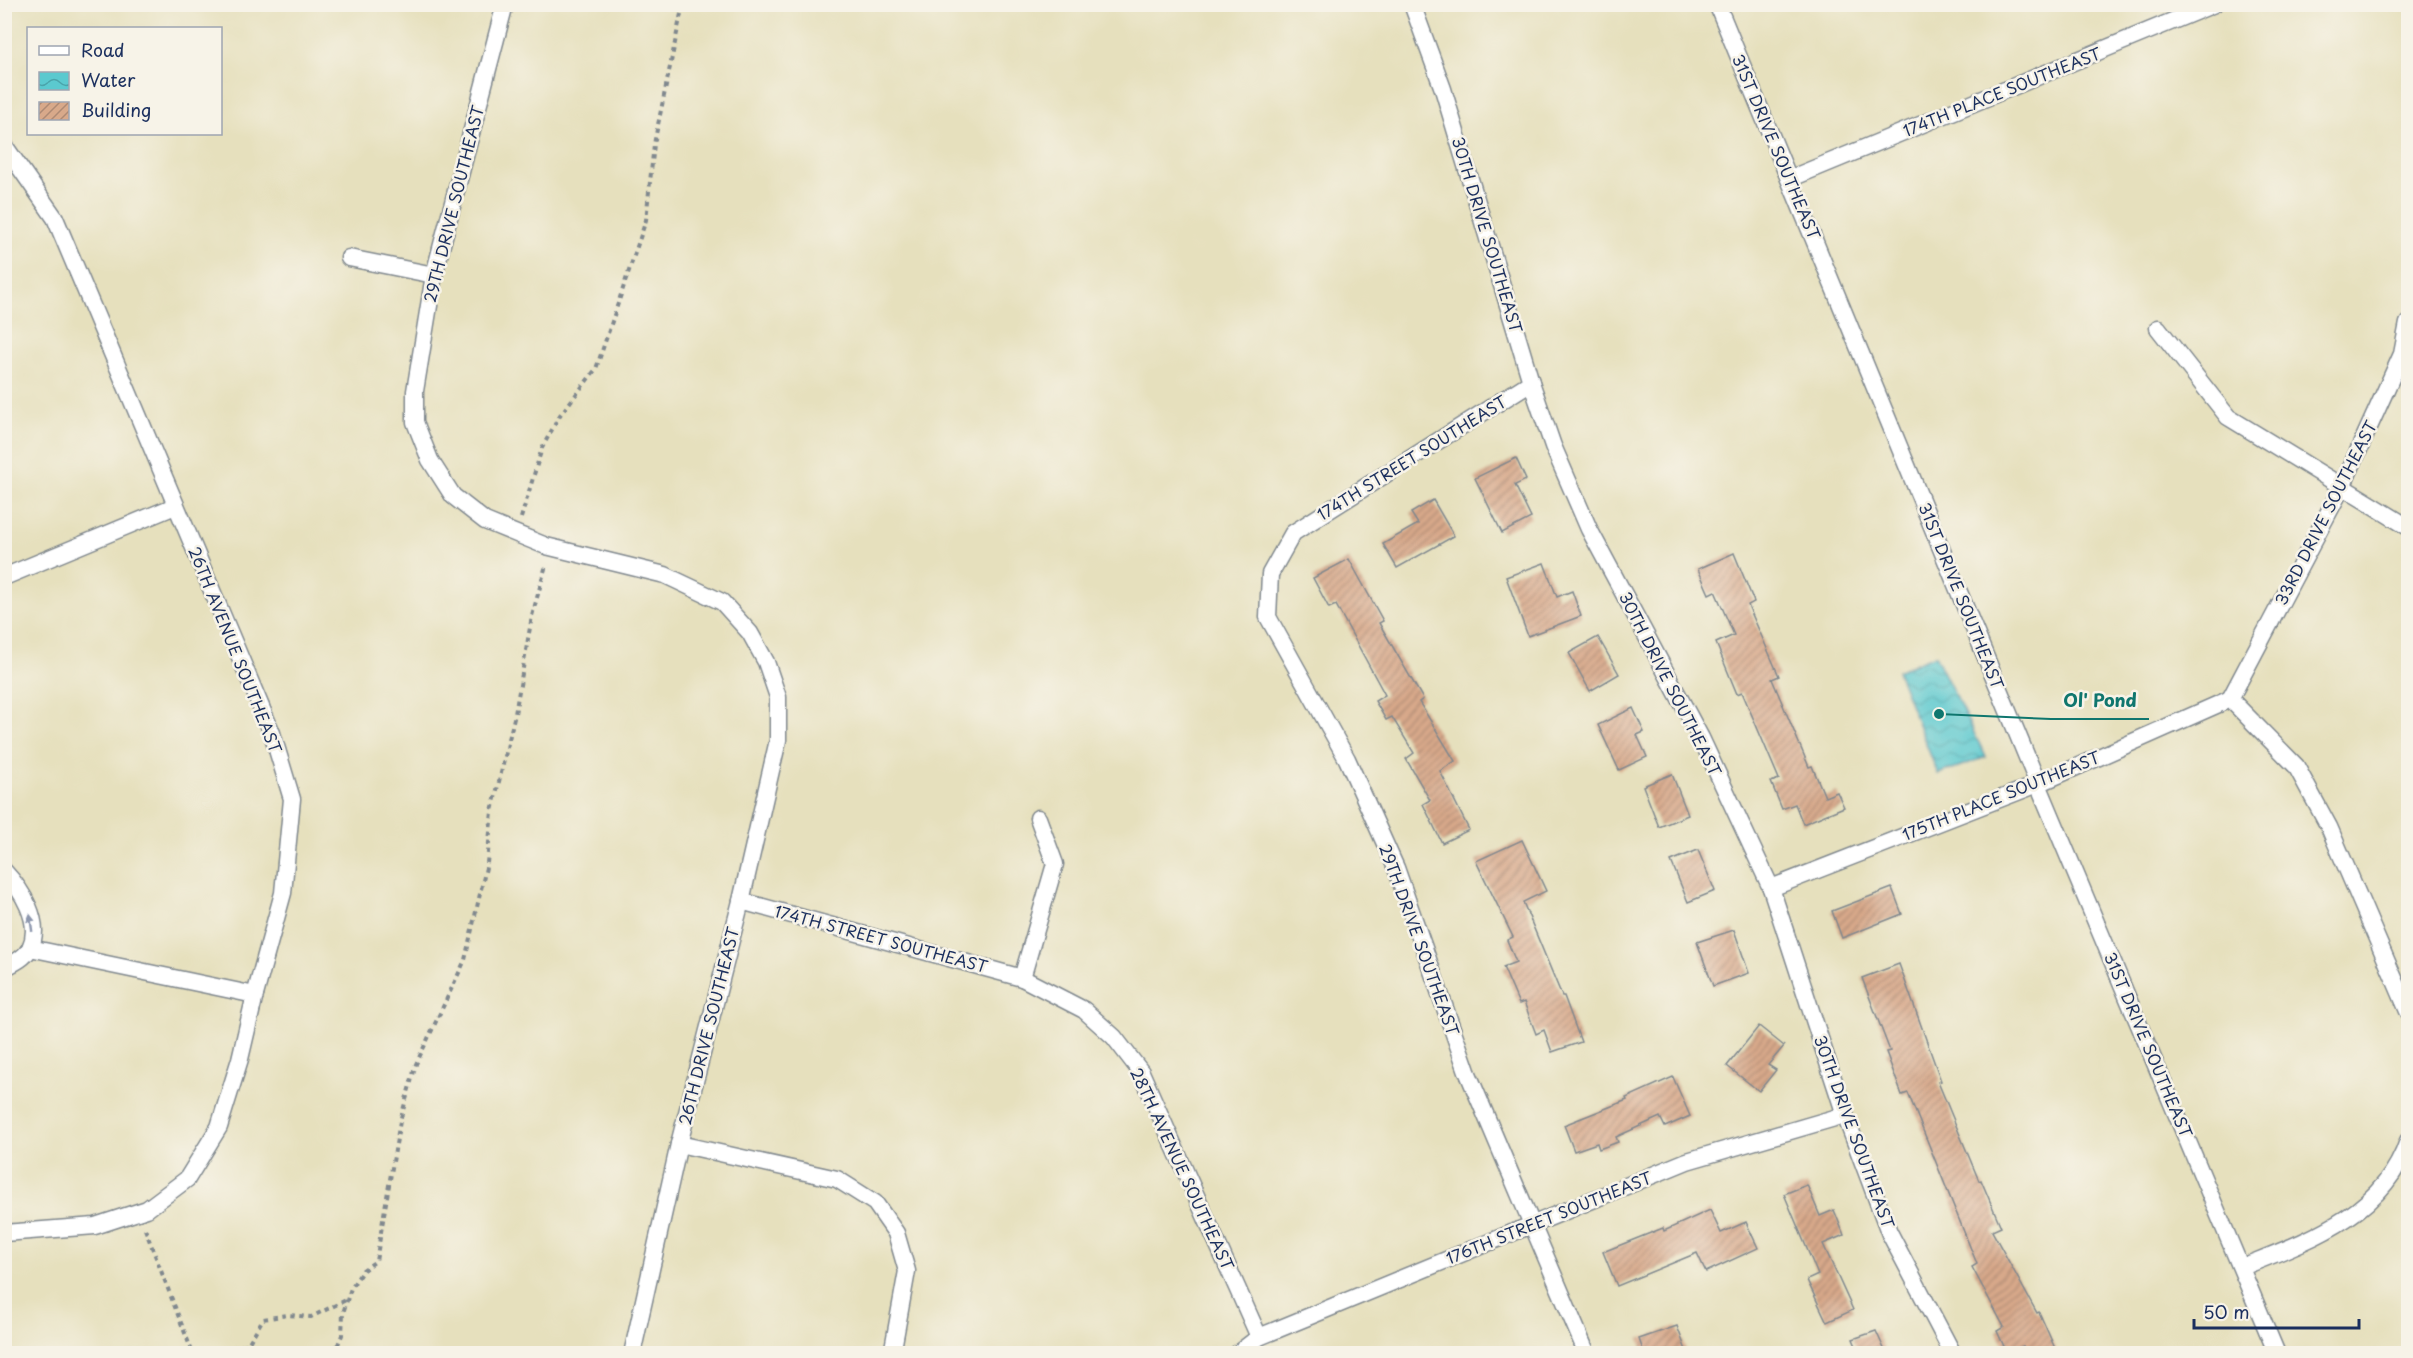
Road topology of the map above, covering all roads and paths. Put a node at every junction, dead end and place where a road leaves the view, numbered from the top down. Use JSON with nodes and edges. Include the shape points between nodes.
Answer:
{"nodes":[{"id":1,"x":505,"y":4,"type":"edge"},
{"id":2,"x":683,"y":4,"type":"edge"},
{"id":3,"x":1412,"y":4,"type":"edge"},
{"id":4,"x":1717,"y":4,"type":"edge"},
{"id":5,"x":2214,"y":4,"type":"edge"},
{"id":6,"x":4,"y":145,"type":"edge"},
{"id":7,"x":1789,"y":179,"type":"junction"},
{"id":8,"x":349,"y":258,"type":"dead end"},
{"id":9,"x":434,"y":275,"type":"junction"},
{"id":10,"x":2409,"y":323,"type":"edge"},
{"id":11,"x":2158,"y":328,"type":"dead end"},
{"id":12,"x":1531,"y":382,"type":"junction"},
{"id":13,"x":2342,"y":488,"type":"junction"},
{"id":14,"x":175,"y":506,"type":"junction"},
{"id":15,"x":2409,"y":527,"type":"edge"},
{"id":16,"x":1293,"y":533,"type":"joint"},
{"id":17,"x":517,"y":534,"type":"junction"},
{"id":18,"x":551,"y":547,"type":"junction"},
{"id":19,"x":4,"y":577,"type":"edge"},
{"id":20,"x":778,"y":697,"type":"joint"},
{"id":21,"x":2230,"y":699,"type":"junction"},
{"id":22,"x":2038,"y":784,"type":"junction"},
{"id":23,"x":1038,"y":818,"type":"dead end"},
{"id":24,"x":4,"y":871,"type":"edge"},
{"id":25,"x":1771,"y":888,"type":"junction"},
{"id":26,"x":741,"y":901,"type":"junction"},
{"id":27,"x":30,"y":948,"type":"junction"},
{"id":28,"x":4,"y":968,"type":"edge"},
{"id":29,"x":1022,"y":978,"type":"junction"},
{"id":30,"x":255,"y":995,"type":"junction"},
{"id":31,"x":2409,"y":1011,"type":"edge"},
{"id":32,"x":1845,"y":1115,"type":"junction"},
{"id":33,"x":2409,"y":1141,"type":"edge"},
{"id":34,"x":679,"y":1144,"type":"junction"},
{"id":35,"x":138,"y":1211,"type":"junction"},
{"id":36,"x":1533,"y":1226,"type":"junction"},
{"id":37,"x":4,"y":1233,"type":"edge"},
{"id":38,"x":2242,"y":1267,"type":"junction"},
{"id":39,"x":347,"y":1300,"type":"junction"},
{"id":40,"x":1259,"y":1337,"type":"junction"},
{"id":41,"x":193,"y":1353,"type":"edge"},
{"id":42,"x":207,"y":1353,"type":"edge"},
{"id":43,"x":334,"y":1353,"type":"edge"},
{"id":44,"x":632,"y":1353,"type":"edge"},
{"id":45,"x":892,"y":1353,"type":"edge"},
{"id":46,"x":1237,"y":1353,"type":"edge"},
{"id":47,"x":1587,"y":1353,"type":"edge"},
{"id":48,"x":1953,"y":1353,"type":"edge"},
{"id":49,"x":2277,"y":1353,"type":"edge"}],
"edges":[{"from":1,"to":9,"type":"street","name":"29TH DRIVE SOUTHEAST"},
{"from":2,"to":17,"type":"path","via":[[654,144],[646,220],[596,369],[560,415],[542,448]]},
{"from":3,"to":12,"type":"street","name":"30TH DRIVE SOUTHEAST","via":[[1443,89]]},
{"from":4,"to":7,"type":"street","name":"31ST DRIVE SOUTHEAST"},
{"from":5,"to":7,"type":"street","name":"174TH PLACE SOUTHEAST"},
{"from":6,"to":14,"type":"street","name":"26TH AVENUE SOUTHEAST","via":[[55,218]]},
{"from":7,"to":22,"type":"street","name":"31ST DRIVE SOUTHEAST"},
{"from":8,"to":9,"type":"street"},
{"from":9,"to":17,"type":"street","name":"29TH DRIVE SOUTHEAST","via":[[415,391],[415,422],[430,460],[453,496],[485,521]]},
{"from":10,"to":13,"type":"street","name":"33RD DRIVE SOUTHEAST","via":[[2402,354]]},
{"from":11,"to":13,"type":"street","via":[[2228,417]]},
{"from":12,"to":16,"type":"street","name":"174TH STREET SOUTHEAST"},
{"from":12,"to":25,"type":"street","name":"30TH DRIVE SOUTHEAST","via":[[1553,446],[1589,528],[1701,738]]},
{"from":13,"to":15,"type":"street"},
{"from":13,"to":21,"type":"street","name":"33RD DRIVE SOUTHEAST"},
{"from":14,"to":19,"type":"street"},
{"from":14,"to":30,"type":"street","name":"26TH AVENUE SOUTHEAST","via":[[272,733],[292,799],[283,893]]},
{"from":16,"to":36,"type":"street","name":"29TH DRIVE SOUTHEAST","via":[[1270,574],[1268,617],[1347,759],[1396,868],[1467,1071]]},
{"from":17,"to":18,"type":"street","name":"29TH DRIVE SOUTHEAST"},
{"from":18,"to":20,"type":"street","name":"29TH DRIVE SOUTHEAST","via":[[665,575],[722,602],[750,633],[766,662]]},
{"from":18,"to":39,"type":"path","via":[[532,616],[515,714],[492,811],[487,863],[465,960],[416,1064],[400,1121],[376,1261],[363,1270]]},
{"from":20,"to":26,"type":"street","name":"26TH DRIVE SOUTHEAST","via":[[778,740]]},
{"from":21,"to":22,"type":"street","name":"175TH PLACE SOUTHEAST"},
{"from":21,"to":31,"type":"street","via":[[2296,766],[2329,827]]},
{"from":22,"to":25,"type":"street","name":"175TH PLACE SOUTHEAST"},
{"from":22,"to":38,"type":"street","name":"31ST DRIVE SOUTHEAST"},
{"from":23,"to":29,"type":"street","via":[[1055,864]]},
{"from":27,"to":24,"type":"street","one_way":true,"via":[[31,916],[18,885]]},
{"from":25,"to":32,"type":"street","name":"30TH DRIVE SOUTHEAST"},
{"from":26,"to":29,"type":"street","name":"174TH STREET SOUTHEAST"},
{"from":26,"to":34,"type":"street","name":"26TH DRIVE SOUTHEAST"},
{"from":27,"to":28,"type":"street"},
{"from":27,"to":30,"type":"street"},
{"from":29,"to":40,"type":"street","name":"28TH AVENUE SOUTHEAST","via":[[1084,1010],[1114,1037],[1141,1072]]},
{"from":30,"to":35,"type":"street","name":"26TH AVENUE SOUTHEAST","via":[[219,1128],[187,1179],[147,1209]]},
{"from":32,"to":36,"type":"street","name":"176TH STREET SOUTHEAST","via":[[1687,1161]]},
{"from":32,"to":48,"type":"street","name":"30TH DRIVE SOUTHEAST","via":[[1889,1232]]},
{"from":33,"to":38,"type":"street","via":[[2402,1162],[2368,1203],[2321,1235]]},
{"from":34,"to":44,"type":"street","name":"26TH DRIVE SOUTHEAST"},
{"from":34,"to":45,"type":"street","via":[[837,1179],[875,1203],[896,1233],[907,1271]]},
{"from":35,"to":37,"type":"street","via":[[95,1226]]},
{"from":35,"to":41,"type":"path"},
{"from":36,"to":40,"type":"street","name":"176TH STREET SOUTHEAST"},
{"from":36,"to":47,"type":"street","name":"29TH DRIVE SOUTHEAST"},
{"from":38,"to":49,"type":"street","name":"31ST DRIVE SOUTHEAST"},
{"from":39,"to":42,"type":"path","via":[[311,1317],[263,1319],[248,1344]]},
{"from":39,"to":43,"type":"path","via":[[342,1335]]},
{"from":40,"to":46,"type":"street"}]}
